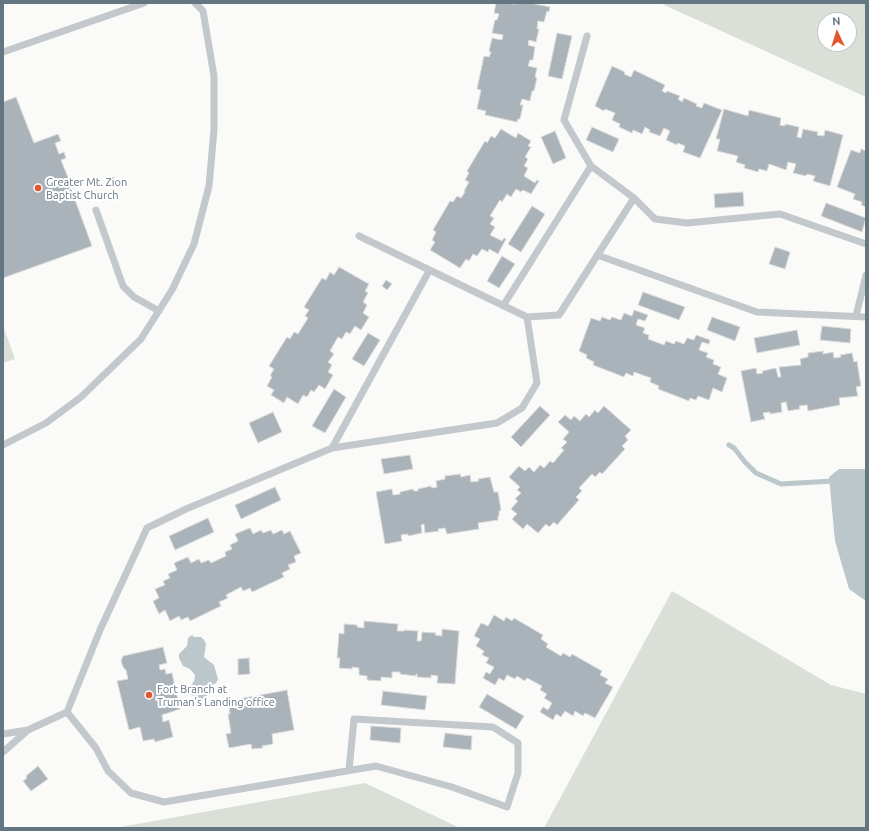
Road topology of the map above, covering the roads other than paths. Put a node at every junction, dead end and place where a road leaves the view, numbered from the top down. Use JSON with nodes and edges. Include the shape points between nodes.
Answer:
{"nodes":[{"id":1,"x":144,"y":3,"type":"edge"},
{"id":2,"x":195,"y":3,"type":"edge"},
{"id":3,"x":587,"y":36,"type":"dead end"},
{"id":4,"x":3,"y":52,"type":"edge"},
{"id":5,"x":591,"y":166,"type":"junction"},
{"id":6,"x":634,"y":198,"type":"junction"},
{"id":7,"x":96,"y":210,"type":"dead end"},
{"id":8,"x":360,"y":236,"type":"dead end"},
{"id":9,"x":866,"y":244,"type":"edge"},
{"id":10,"x":597,"y":256,"type":"junction"},
{"id":11,"x":429,"y":271,"type":"junction"},
{"id":12,"x":866,"y":275,"type":"edge"},
{"id":13,"x":503,"y":306,"type":"junction"},
{"id":14,"x":159,"y":311,"type":"junction"},
{"id":15,"x":856,"y":316,"type":"junction"},
{"id":16,"x":527,"y":317,"type":"junction"},
{"id":17,"x":866,"y":317,"type":"edge"},
{"id":18,"x":3,"y":445,"type":"edge"},
{"id":19,"x":332,"y":448,"type":"junction"},
{"id":20,"x":67,"y":712,"type":"junction"},
{"id":21,"x":28,"y":730,"type":"junction"},
{"id":22,"x":3,"y":734,"type":"edge"},
{"id":23,"x":3,"y":752,"type":"edge"},
{"id":24,"x":349,"y":770,"type":"junction"}],
"edges":[{"from":1,"to":4,"type":"lane"},
{"from":2,"to":14,"type":"lane","via":[[203,11],[214,76],[214,130],[208,186],[194,244]]},
{"from":3,"to":5,"type":"lane","via":[[564,120]]},
{"from":5,"to":6,"type":"lane"},
{"from":5,"to":13,"type":"lane"},
{"from":6,"to":9,"type":"lane","via":[[655,219],[687,223],[780,214]]},
{"from":6,"to":10,"type":"lane"},
{"from":7,"to":14,"type":"lane","via":[[124,286],[134,297]]},
{"from":8,"to":11,"type":"lane"},
{"from":10,"to":15,"type":"lane","via":[[757,312]]},
{"from":10,"to":16,"type":"lane","via":[[559,315]]},
{"from":11,"to":13,"type":"lane"},
{"from":11,"to":19,"type":"lane"},
{"from":12,"to":15,"type":"lane"},
{"from":13,"to":16,"type":"lane"},
{"from":14,"to":18,"type":"lane","via":[[141,339],[81,397],[46,423]]},
{"from":15,"to":17,"type":"lane"},
{"from":16,"to":19,"type":"lane","via":[[537,384],[522,408],[496,423]]},
{"from":19,"to":20,"type":"lane","via":[[147,528],[100,630]]},
{"from":20,"to":21,"type":"lane"},
{"from":20,"to":24,"type":"lane","via":[[96,748],[108,771],[131,793],[164,802]]},
{"from":21,"to":22,"type":"lane"},
{"from":21,"to":23,"type":"lane"},
{"from":24,"to":24,"type":"lane","via":[[376,766],[452,787],[507,807],[518,773],[518,743],[493,727],[354,719]]}]}
